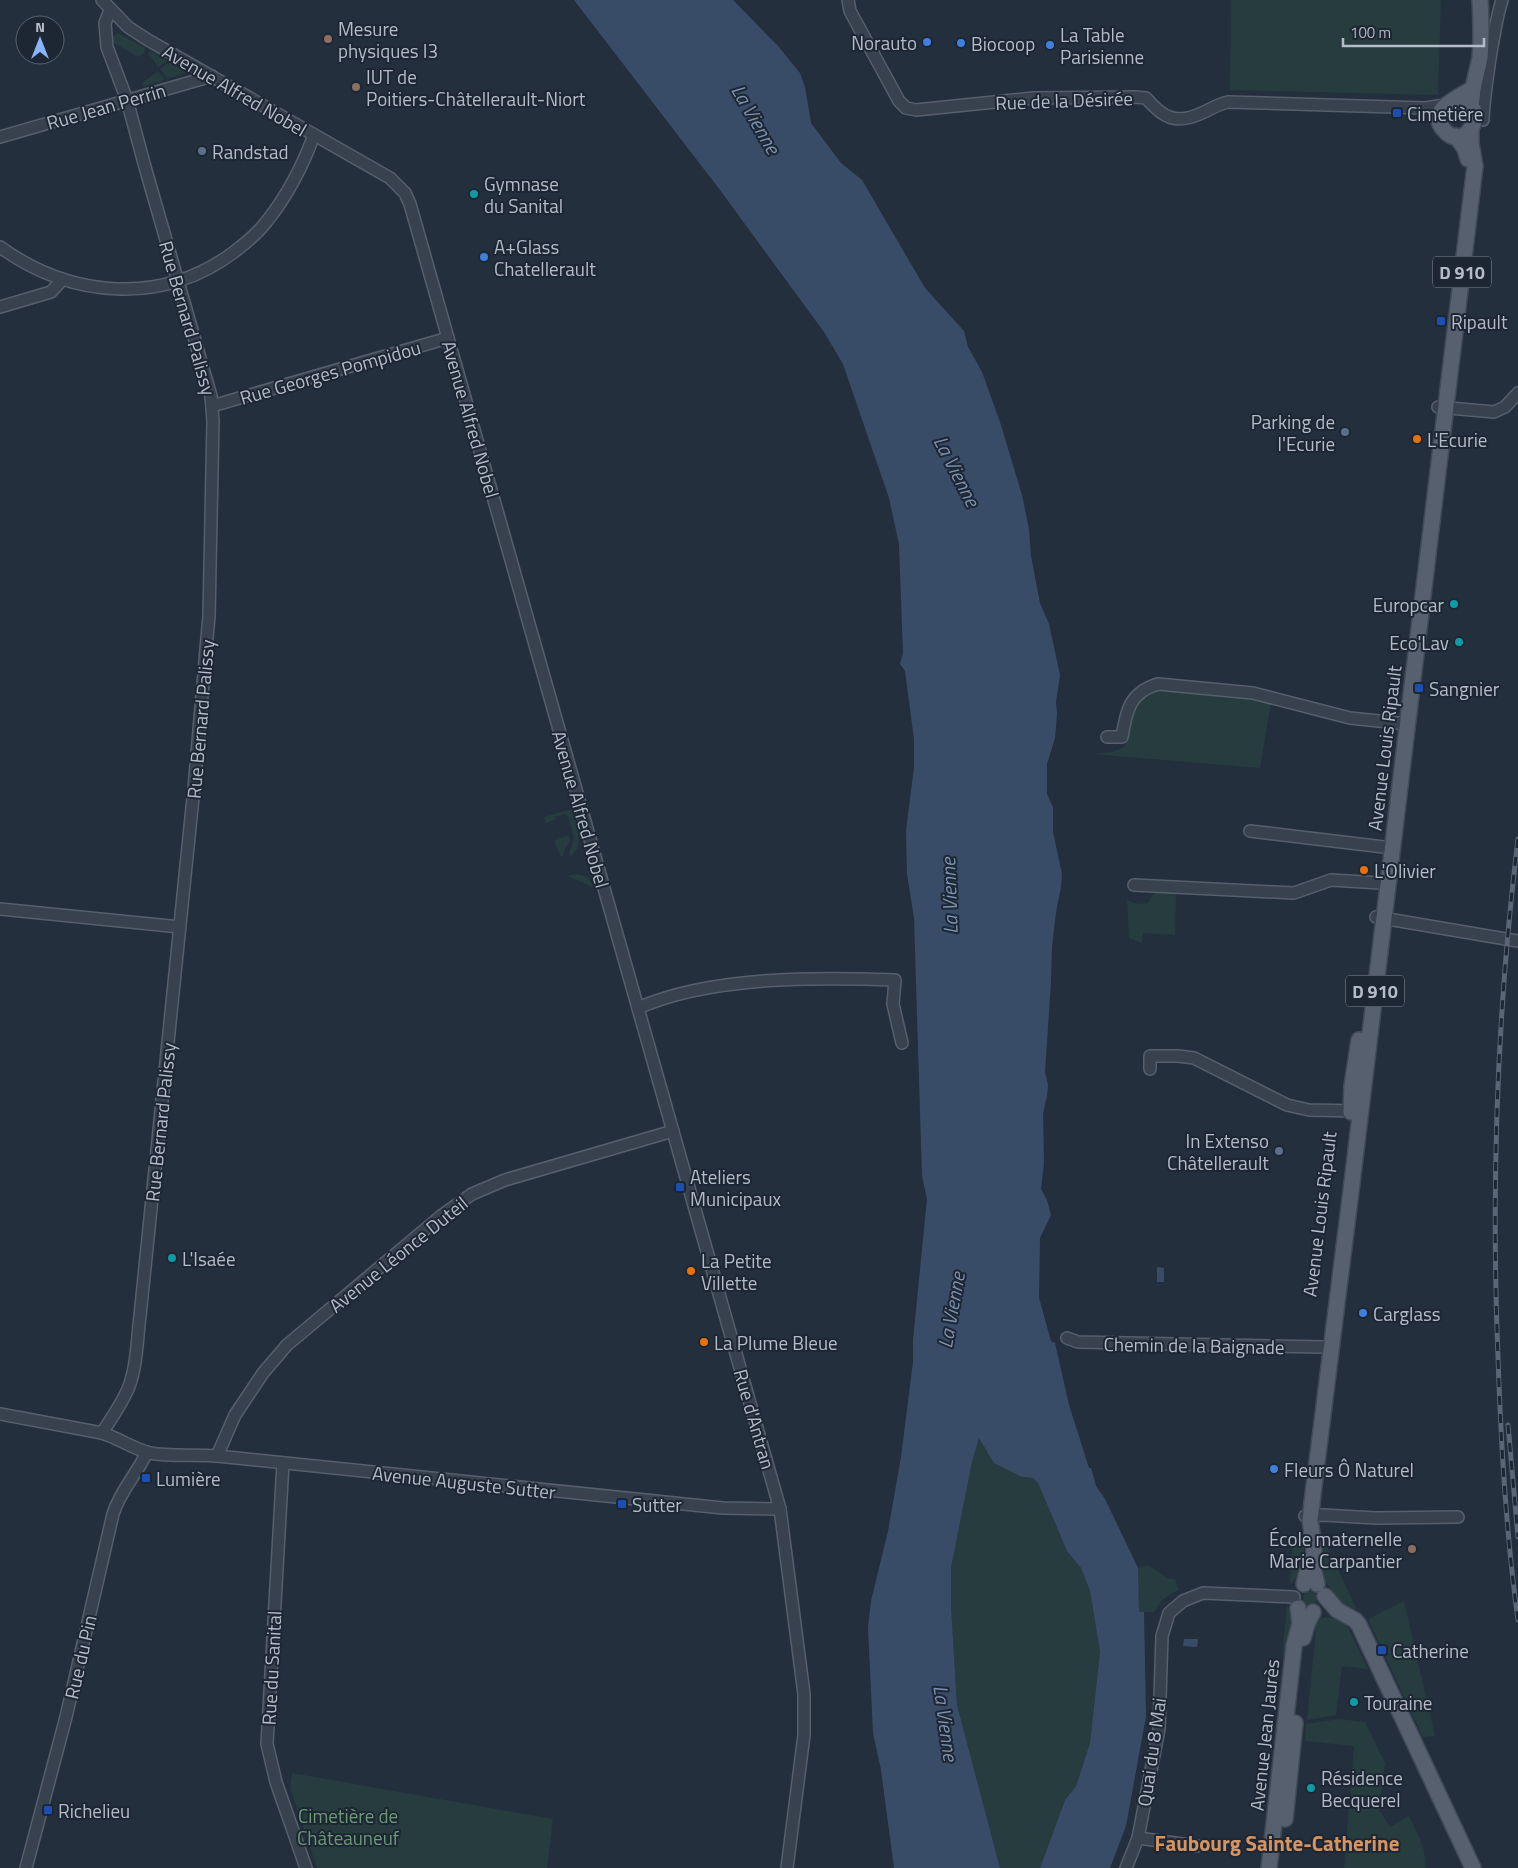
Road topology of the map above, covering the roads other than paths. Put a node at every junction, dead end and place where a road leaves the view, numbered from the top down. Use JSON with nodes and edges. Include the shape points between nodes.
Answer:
{"nodes":[{"id":1,"x":102,"y":0,"type":"edge"},
{"id":2,"x":848,"y":0,"type":"edge"},
{"id":3,"x":1480,"y":0,"type":"edge"},
{"id":4,"x":1502,"y":0,"type":"edge"},
{"id":5,"x":109,"y":5,"type":"edge"},
{"id":6,"x":212,"y":76,"type":"junction"},
{"id":7,"x":1472,"y":90,"type":"junction"},
{"id":8,"x":127,"y":100,"type":"junction"},
{"id":9,"x":1449,"y":103,"type":"junction"},
{"id":10,"x":1425,"y":108,"type":"junction"},
{"id":11,"x":1472,"y":108,"type":"junction"},
{"id":12,"x":1483,"y":120,"type":"dead end"},
{"id":13,"x":1440,"y":122,"type":"junction"},
{"id":14,"x":1471,"y":130,"type":"junction"},
{"id":15,"x":314,"y":135,"type":"junction"},
{"id":16,"x":1456,"y":136,"type":"junction"},
{"id":17,"x":0,"y":137,"type":"edge"},
{"id":18,"x":0,"y":247,"type":"edge"},
{"id":19,"x":62,"y":280,"type":"junction"},
{"id":20,"x":178,"y":281,"type":"junction"},
{"id":21,"x":0,"y":307,"type":"edge"},
{"id":22,"x":448,"y":338,"type":"junction"},
{"id":23,"x":1518,"y":393,"type":"edge"},
{"id":24,"x":212,"y":406,"type":"junction"},
{"id":25,"x":1442,"y":411,"type":"junction"},
{"id":26,"x":1403,"y":724,"type":"junction"},
{"id":27,"x":1107,"y":737,"type":"dead end"},
{"id":28,"x":1250,"y":831,"type":"dead end"},
{"id":29,"x":1388,"y":848,"type":"junction"},
{"id":30,"x":1380,"y":883,"type":"junction"},
{"id":31,"x":1134,"y":885,"type":"dead end"},
{"id":32,"x":0,"y":909,"type":"edge"},
{"id":33,"x":1380,"y":917,"type":"junction"},
{"id":34,"x":180,"y":927,"type":"junction"},
{"id":35,"x":1518,"y":941,"type":"edge"},
{"id":36,"x":630,"y":981,"type":"joint"},
{"id":37,"x":638,"y":1008,"type":"junction"},
{"id":38,"x":902,"y":1043,"type":"dead end"},
{"id":39,"x":1150,"y":1069,"type":"dead end"},
{"id":40,"x":1355,"y":1111,"type":"junction"},
{"id":41,"x":673,"y":1131,"type":"junction"},
{"id":42,"x":1067,"y":1338,"type":"dead end"},
{"id":43,"x":1323,"y":1347,"type":"junction"},
{"id":44,"x":0,"y":1414,"type":"edge"},
{"id":45,"x":102,"y":1433,"type":"junction"},
{"id":46,"x":147,"y":1452,"type":"junction"},
{"id":47,"x":217,"y":1456,"type":"junction"},
{"id":48,"x":283,"y":1463,"type":"junction"},
{"id":49,"x":780,"y":1509,"type":"junction"},
{"id":50,"x":1307,"y":1516,"type":"junction"},
{"id":51,"x":1458,"y":1517,"type":"dead end"},
{"id":52,"x":1316,"y":1597,"type":"junction"},
{"id":53,"x":1296,"y":1602,"type":"junction"},
{"id":54,"x":1138,"y":1838,"type":"junction"},
{"id":55,"x":1197,"y":1846,"type":"dead end"},
{"id":56,"x":26,"y":1868,"type":"edge"},
{"id":57,"x":306,"y":1868,"type":"edge"},
{"id":58,"x":787,"y":1868,"type":"edge"},
{"id":59,"x":1126,"y":1868,"type":"edge"},
{"id":60,"x":1269,"y":1868,"type":"edge"},
{"id":61,"x":1279,"y":1868,"type":"edge"},
{"id":62,"x":1474,"y":1868,"type":"edge"}],
"edges":[{"from":1,"to":5,"type":"street","name":"Avenue Alfred Nobel"},
{"from":2,"to":10,"type":"street","name":"Rue de la Désirée","via":[[850,11],[899,101],[906,108],[916,110],[1034,98],[1135,97],[1146,98],[1158,112],[1176,119],[1200,114],[1228,102]]},
{"from":3,"to":7,"type":"main road","via":[[1480,57]]},
{"from":4,"to":12,"type":"street","via":[[1488,72]]},
{"from":5,"to":6,"type":"street","name":"Avenue Alfred Nobel","via":[[128,27]]},
{"from":5,"to":8,"type":"street","name":"Rue Bernard Palissy","via":[[105,22],[107,47]]},
{"from":6,"to":8,"type":"street","name":"Rue Jean Perrin"},
{"from":6,"to":15,"type":"street","name":"Avenue Alfred Nobel"},
{"from":7,"to":9,"type":"main road"},
{"from":7,"to":11,"type":"main road"},
{"from":8,"to":17,"type":"street","name":"Rue Jean Perrin"},
{"from":8,"to":20,"type":"street","name":"Rue Bernard Palissy"},
{"from":9,"to":10,"type":"street","name":"Rue de la Désirée"},
{"from":9,"to":11,"type":"main road","via":[[1464,102]]},
{"from":9,"to":13,"type":"main road","via":[[1440,112]]},
{"from":10,"to":13,"type":"street"},
{"from":11,"to":14,"type":"main road","via":[[1475,119]]},
{"from":13,"to":16,"type":"main road","via":[[1446,132]]},
{"from":14,"to":16,"type":"main road"},
{"from":14,"to":25,"type":"main road","number":"D 910","via":[[1475,166]]},
{"from":15,"to":20,"type":"street","via":[[283,200],[266,223],[224,259]]},
{"from":15,"to":22,"type":"street","name":"Avenue Alfred Nobel","via":[[390,178],[405,193]]},
{"from":16,"to":25,"type":"main road","number":"D 910","via":[[1466,152],[1468,165]]},
{"from":18,"to":19,"type":"street"},
{"from":19,"to":20,"type":"street","via":[[132,289]]},
{"from":19,"to":21,"type":"street","via":[[51,292]]},
{"from":20,"to":24,"type":"street","name":"Rue Bernard Palissy"},
{"from":22,"to":24,"type":"street","name":"Rue Georges Pompidou"},
{"from":22,"to":36,"type":"street","name":"Avenue Alfred Nobel"},
{"from":23,"to":25,"type":"street","via":[[1505,407],[1494,412]]},
{"from":24,"to":34,"type":"street","name":"Rue Bernard Palissy","via":[[209,616]]},
{"from":25,"to":26,"type":"main road","name":"Avenue Louis Ripault","number":"D 910"},
{"from":26,"to":27,"type":"street","via":[[1350,718],[1253,693],[1158,684],[1145,688],[1134,700],[1126,714],[1122,737]]},
{"from":26,"to":29,"type":"main road","name":"Avenue Louis Ripault","number":"D 910"},
{"from":28,"to":29,"type":"street","name":"Avenue Louis Ripault"},
{"from":29,"to":30,"type":"main road","name":"Avenue Louis Ripault","number":"D 910"},
{"from":29,"to":33,"type":"main road","name":"Avenue Louis Ripault","number":"D 910"},
{"from":30,"to":31,"type":"street","via":[[1331,880],[1294,893]]},
{"from":30,"to":33,"type":"main road","name":"Avenue Louis Ripault","number":"D 910"},
{"from":32,"to":34,"type":"street"},
{"from":33,"to":35,"type":"street"},
{"from":33,"to":40,"type":"main road","name":"Avenue Louis Ripault","number":"D 910","via":[[1352,1086]]},
{"from":34,"to":45,"type":"street","name":"Rue Bernard Palissy","via":[[135,1363],[128,1389]]},
{"from":36,"to":37,"type":"street","name":"Rue d'Antran"},
{"from":37,"to":38,"type":"street","via":[[669,997],[729,985],[828,978],[895,980],[893,1004]]},
{"from":37,"to":41,"type":"street","name":"Rue d'Antran"},
{"from":39,"to":40,"type":"street","via":[[1150,1056],[1190,1057],[1287,1105],[1309,1110]]},
{"from":40,"to":43,"type":"main road","name":"Avenue Louis Ripault","number":"D 910"},
{"from":40,"to":50,"type":"main road","name":"Avenue Louis Ripault","number":"D 910"},
{"from":41,"to":47,"type":"street","name":"Avenue Léonce Duteil","via":[[505,1180],[472,1194],[440,1216],[282,1350],[235,1415]]},
{"from":41,"to":49,"type":"street","name":"Rue d'Antran"},
{"from":42,"to":43,"type":"street","name":"Chemin de la Baignade","via":[[1078,1342]]},
{"from":43,"to":50,"type":"main road","name":"Avenue Louis Ripault","number":"D 910","via":[[1305,1486]]},
{"from":44,"to":45,"type":"street"},
{"from":45,"to":46,"type":"street"},
{"from":46,"to":47,"type":"street","name":"Avenue Auguste Sutter"},
{"from":46,"to":56,"type":"street","name":"Rue du Pin","via":[[113,1514],[66,1717]]},
{"from":47,"to":48,"type":"street","name":"Avenue Auguste Sutter"},
{"from":48,"to":49,"type":"street","name":"Avenue Auguste Sutter","via":[[723,1508]]},
{"from":48,"to":57,"type":"street","name":"Rue du Sanital","via":[[267,1744],[276,1782]]},
{"from":49,"to":58,"type":"street","name":"Rue d'Antran","via":[[805,1714]]},
{"from":50,"to":51,"type":"street"},
{"from":50,"to":52,"type":"main road","name":"Avenue Louis Ripault","number":"D 910","via":[[1309,1568]]},
{"from":52,"to":53,"type":"main road","via":[[1304,1612]]},
{"from":52,"to":53,"type":"main road","via":[[1297,1589]]},
{"from":52,"to":61,"type":"main road","name":"Avenue Jean Jaurès","number":"D 910","via":[[1303,1638]]},
{"from":52,"to":62,"type":"main road","via":[[1332,1604],[1359,1625]]},
{"from":53,"to":54,"type":"street","name":"Quai du 8 Mai","via":[[1202,1593],[1169,1613],[1162,1636],[1159,1729]]},
{"from":53,"to":60,"type":"main road","name":"Avenue Jean Jaurès","via":[[1300,1623],[1294,1646]]},
{"from":54,"to":55,"type":"street"},
{"from":54,"to":59,"type":"street","name":"Quai du 8 Mai"}]}
